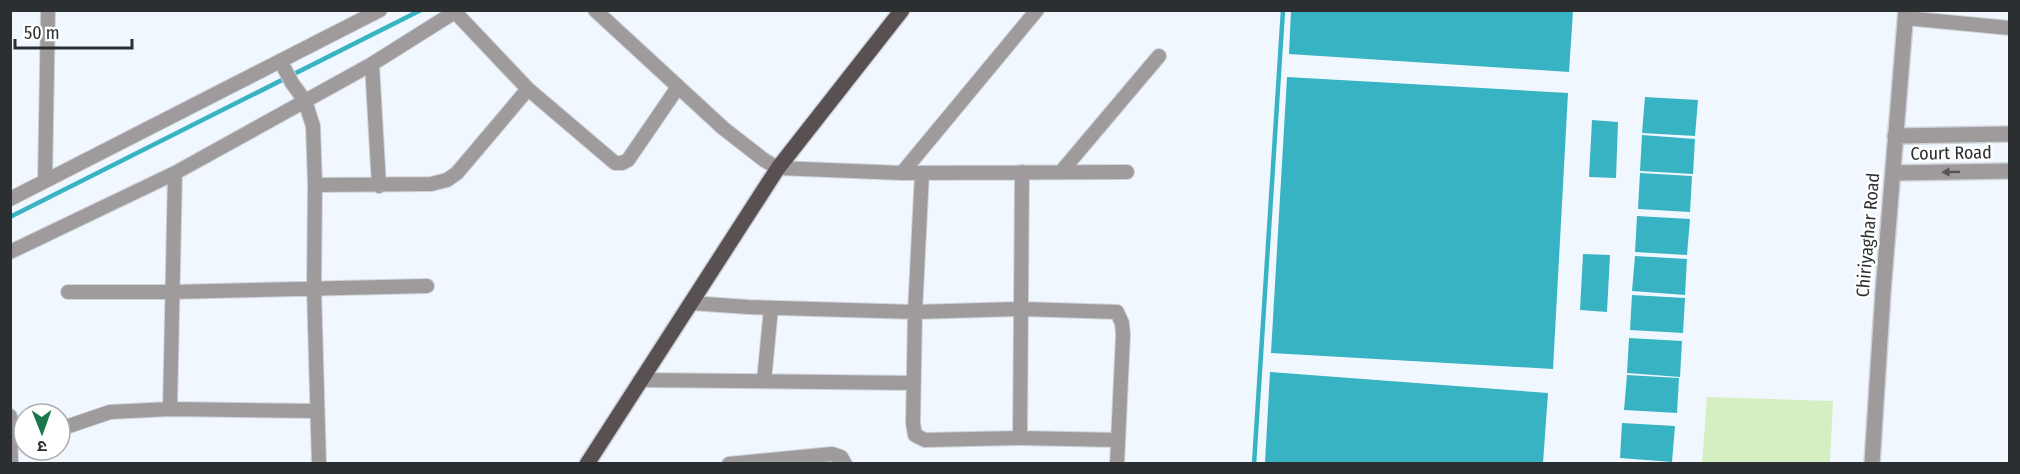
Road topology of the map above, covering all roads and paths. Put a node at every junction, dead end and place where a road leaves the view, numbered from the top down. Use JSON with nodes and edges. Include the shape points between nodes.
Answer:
{"nodes":[{"id":1,"x":48,"y":10,"type":"edge"},
{"id":2,"x":380,"y":10,"type":"edge"},
{"id":3,"x":595,"y":10,"type":"edge"},
{"id":4,"x":902,"y":10,"type":"edge"},
{"id":5,"x":1037,"y":10,"type":"edge"},
{"id":6,"x":457,"y":11,"type":"edge"},
{"id":7,"x":1905,"y":14,"type":"edge"},
{"id":8,"x":2010,"y":28,"type":"edge"},
{"id":9,"x":1159,"y":56,"type":"dead end"},
{"id":10,"x":372,"y":64,"type":"junction"},
{"id":11,"x":286,"y":72,"type":"junction"},
{"id":12,"x":678,"y":87,"type":"junction"},
{"id":13,"x":528,"y":89,"type":"junction"},
{"id":14,"x":305,"y":101,"type":"junction"},
{"id":15,"x":2010,"y":134,"type":"edge"},
{"id":16,"x":1895,"y":136,"type":"junction"},
{"id":17,"x":778,"y":168,"type":"junction"},
{"id":18,"x":2010,"y":171,"type":"edge"},
{"id":19,"x":1022,"y":172,"type":"junction"},
{"id":20,"x":1061,"y":172,"type":"junction"},
{"id":21,"x":1127,"y":172,"type":"dead end"},
{"id":22,"x":175,"y":173,"type":"junction"},
{"id":23,"x":902,"y":173,"type":"junction"},
{"id":24,"x":922,"y":173,"type":"junction"},
{"id":25,"x":1893,"y":173,"type":"junction"},
{"id":26,"x":45,"y":182,"type":"junction"},
{"id":27,"x":315,"y":185,"type":"junction"},
{"id":28,"x":379,"y":186,"type":"junction"},
{"id":29,"x":10,"y":199,"type":"edge"},
{"id":30,"x":10,"y":252,"type":"edge"},
{"id":31,"x":427,"y":286,"type":"dead end"},
{"id":32,"x":314,"y":289,"type":"junction"},
{"id":33,"x":68,"y":292,"type":"dead end"},
{"id":34,"x":172,"y":292,"type":"junction"},
{"id":35,"x":691,"y":303,"type":"junction"},
{"id":36,"x":771,"y":308,"type":"junction"},
{"id":37,"x":1022,"y":309,"type":"junction"},
{"id":38,"x":915,"y":312,"type":"junction"},
{"id":39,"x":640,"y":380,"type":"junction"},
{"id":40,"x":765,"y":381,"type":"junction"},
{"id":41,"x":914,"y":383,"type":"junction"},
{"id":42,"x":170,"y":409,"type":"junction"},
{"id":43,"x":316,"y":411,"type":"junction"},
{"id":44,"x":10,"y":416,"type":"edge"},
{"id":45,"x":72,"y":425,"type":"edge"},
{"id":46,"x":11,"y":436,"type":"edge"},
{"id":47,"x":1020,"y":438,"type":"junction"},
{"id":48,"x":1117,"y":440,"type":"junction"},
{"id":49,"x":789,"y":460,"type":"edge"},
{"id":50,"x":592,"y":463,"type":"edge"},
{"id":51,"x":11,"y":464,"type":"edge"},
{"id":52,"x":319,"y":464,"type":"edge"},
{"id":53,"x":729,"y":464,"type":"edge"},
{"id":54,"x":845,"y":464,"type":"edge"},
{"id":55,"x":1117,"y":464,"type":"edge"},
{"id":56,"x":1872,"y":464,"type":"edge"}],
"edges":[{"from":1,"to":26,"type":"street"},
{"from":2,"to":11,"type":"street"},
{"from":3,"to":12,"type":"street"},
{"from":4,"to":17,"type":"main road"},
{"from":5,"to":23,"type":"street"},
{"from":6,"to":10,"type":"street"},
{"from":6,"to":13,"type":"street"},
{"from":7,"to":8,"type":"street"},
{"from":7,"to":16,"type":"street","name":"Chiriyaghar Road"},
{"from":9,"to":20,"type":"street"},
{"from":10,"to":14,"type":"street"},
{"from":10,"to":28,"type":"street"},
{"from":11,"to":14,"type":"street"},
{"from":11,"to":26,"type":"street"},
{"from":12,"to":13,"type":"street","via":[[628,160],[618,164]]},
{"from":12,"to":17,"type":"street","via":[[746,147]]},
{"from":13,"to":28,"type":"street","via":[[453,177],[431,184]]},
{"from":14,"to":22,"type":"street"},
{"from":14,"to":27,"type":"street","via":[[313,126]]},
{"from":15,"to":16,"type":"street"},
{"from":16,"to":25,"type":"street","name":"Chiriyaghar Road"},
{"from":17,"to":23,"type":"street"},
{"from":17,"to":35,"type":"main road"},
{"from":18,"to":25,"type":"street","name":"Court Road","one_way":true},
{"from":19,"to":20,"type":"street"},
{"from":19,"to":24,"type":"street"},
{"from":19,"to":37,"type":"street"},
{"from":20,"to":21,"type":"street"},
{"from":22,"to":30,"type":"street"},
{"from":22,"to":34,"type":"street"},
{"from":23,"to":24,"type":"street"},
{"from":24,"to":38,"type":"street"},
{"from":25,"to":56,"type":"street","name":"Chiriyaghar Road"},
{"from":26,"to":29,"type":"street"},
{"from":27,"to":28,"type":"street"},
{"from":27,"to":32,"type":"street"},
{"from":31,"to":32,"type":"street"},
{"from":32,"to":34,"type":"street"},
{"from":32,"to":43,"type":"street"},
{"from":33,"to":34,"type":"street"},
{"from":34,"to":42,"type":"street"},
{"from":35,"to":36,"type":"street"},
{"from":35,"to":39,"type":"main road"},
{"from":36,"to":38,"type":"street"},
{"from":36,"to":40,"type":"street"},
{"from":37,"to":38,"type":"street"},
{"from":37,"to":47,"type":"street"},
{"from":37,"to":48,"type":"street","via":[[1113,310],[1119,314],[1123,335]]},
{"from":38,"to":41,"type":"street"},
{"from":39,"to":40,"type":"street"},
{"from":39,"to":50,"type":"main road"},
{"from":40,"to":41,"type":"street"},
{"from":41,"to":47,"type":"street","via":[[913,430],[921,440]]},
{"from":42,"to":43,"type":"street"},
{"from":42,"to":45,"type":"street","via":[[110,412]]},
{"from":43,"to":52,"type":"street"},
{"from":44,"to":46,"type":"street"},
{"from":46,"to":51,"type":"street"},
{"from":47,"to":48,"type":"street"},
{"from":48,"to":55,"type":"street"},
{"from":49,"to":53,"type":"street"},
{"from":49,"to":54,"type":"street","via":[[832,454],[842,457]]}]}
